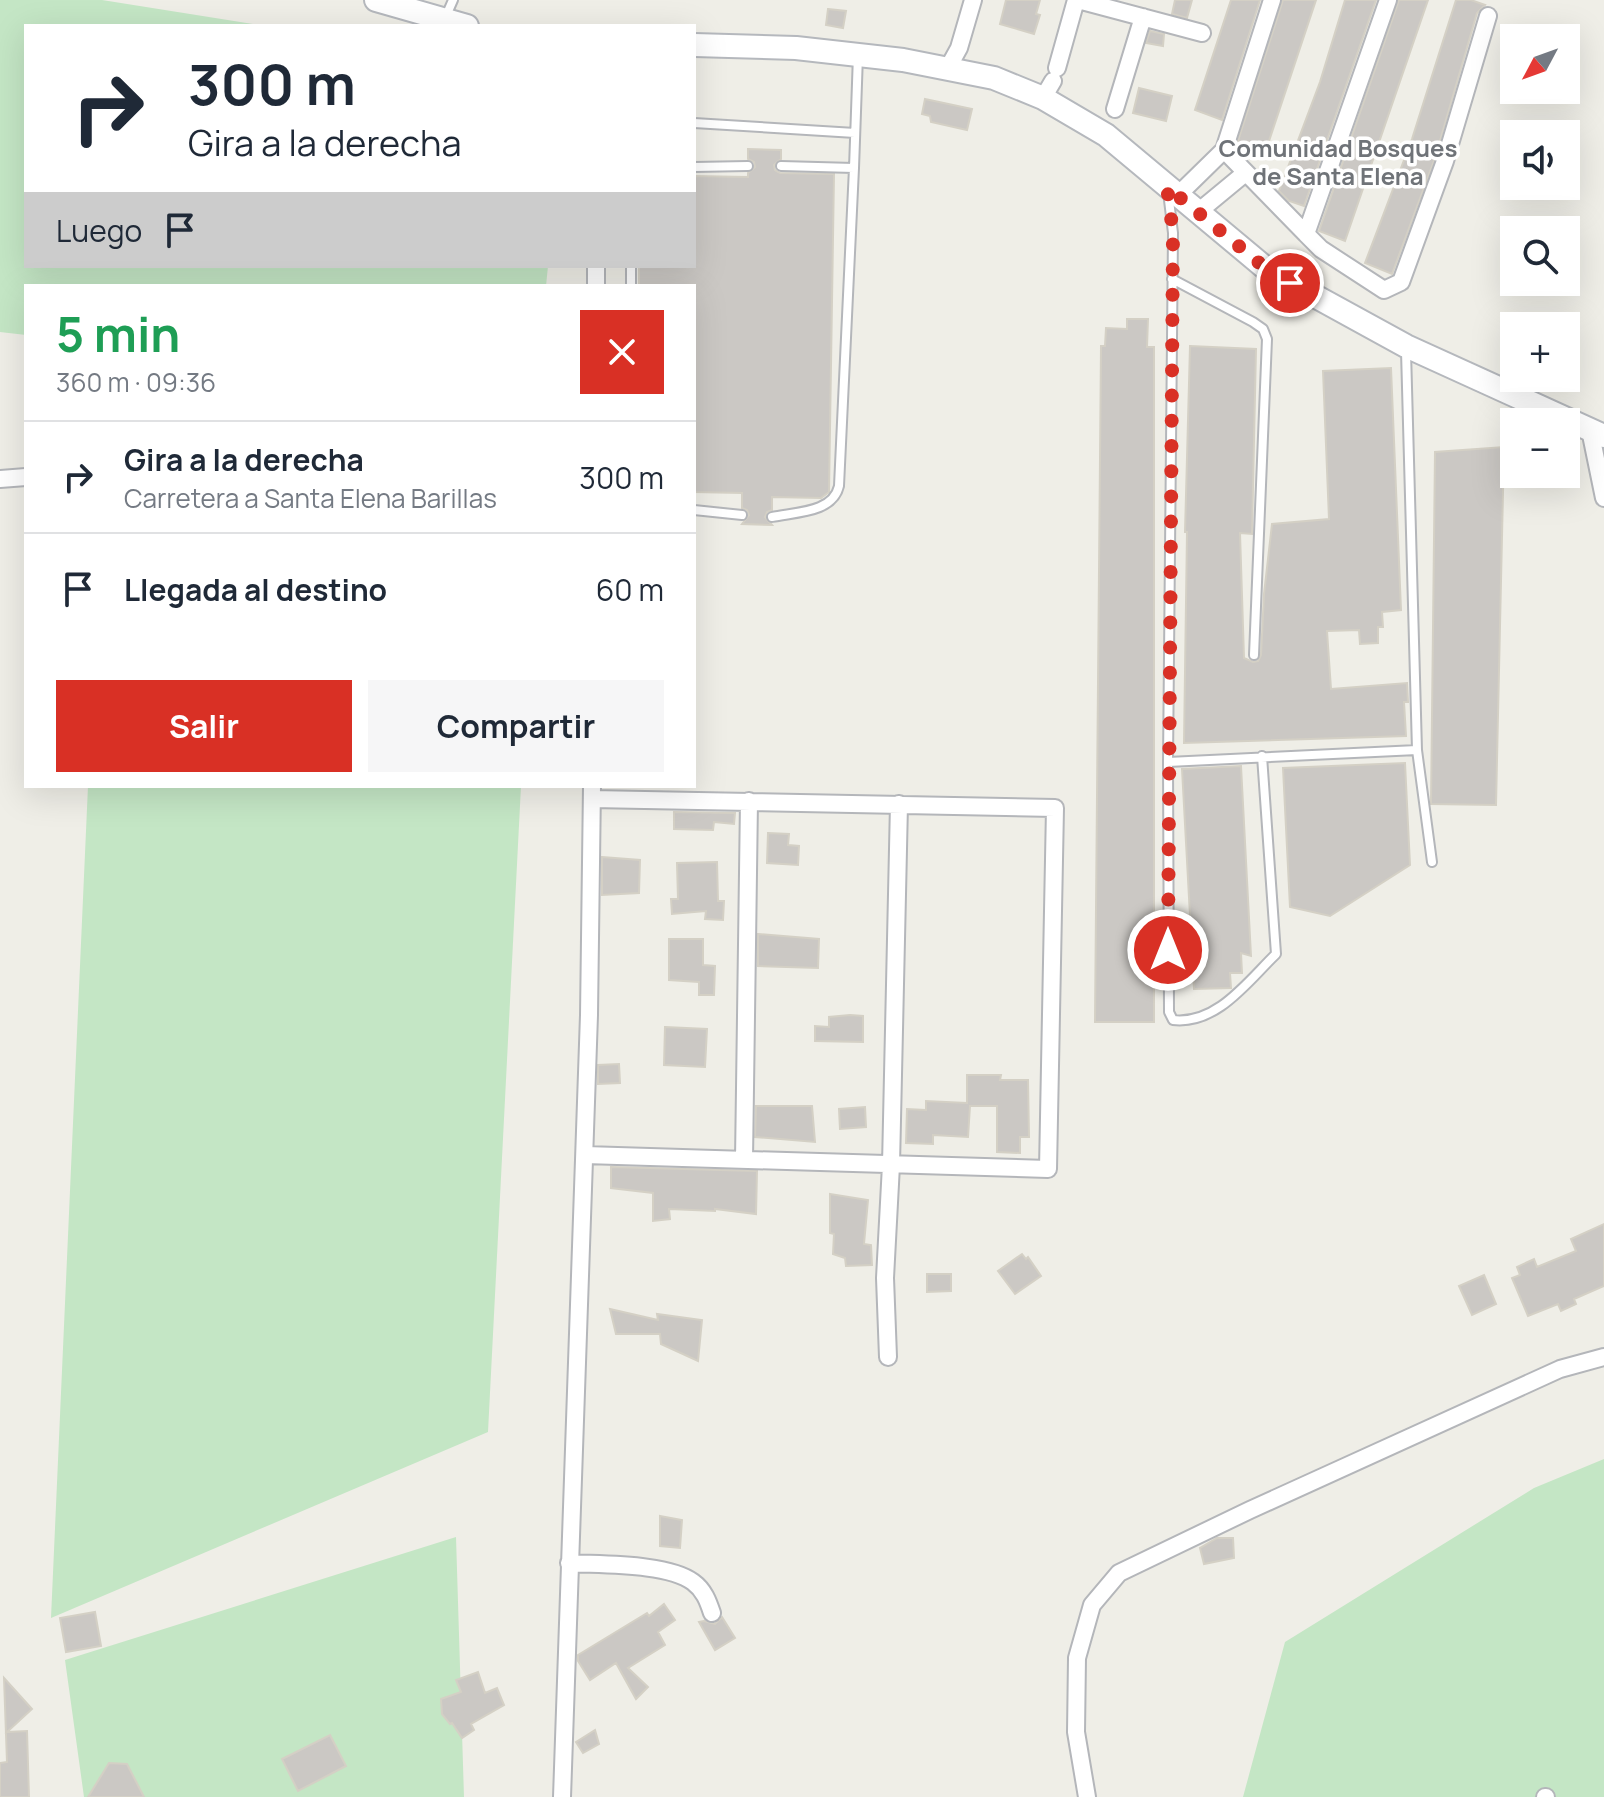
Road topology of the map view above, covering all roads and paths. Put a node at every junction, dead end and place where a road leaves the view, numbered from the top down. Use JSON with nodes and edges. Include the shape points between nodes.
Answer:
{"nodes":[{"id":1,"x":376,"y":0,"type":"edge"},
{"id":2,"x":973,"y":0,"type":"edge"},
{"id":3,"x":1077,"y":0,"type":"edge"},
{"id":4,"x":1272,"y":0,"type":"edge"},
{"id":5,"x":1388,"y":0,"type":"edge"},
{"id":6,"x":449,"y":10,"type":"edge"},
{"id":7,"x":1488,"y":16,"type":"dead end"},
{"id":8,"x":1143,"y":17,"type":"junction"},
{"id":9,"x":465,"y":24,"type":"edge"},
{"id":10,"x":1202,"y":33,"type":"dead end"},
{"id":11,"x":696,"y":45,"type":"edge"},
{"id":12,"x":858,"y":55,"type":"junction"},
{"id":13,"x":948,"y":68,"type":"junction"},
{"id":14,"x":1051,"y":83,"type":"junction"},
{"id":15,"x":1115,"y":109,"type":"dead end"},
{"id":16,"x":696,"y":123,"type":"edge"},
{"id":17,"x":855,"y":133,"type":"junction"},
{"id":18,"x":1224,"y":150,"type":"junction"},
{"id":19,"x":748,"y":166,"type":"dead end"},
{"id":20,"x":781,"y":166,"type":"dead end"},
{"id":21,"x":696,"y":167,"type":"edge"},
{"id":22,"x":854,"y":168,"type":"junction"},
{"id":23,"x":1244,"y":174,"type":"junction"},
{"id":24,"x":1172,"y":191,"type":"junction"},
{"id":25,"x":1198,"y":212,"type":"junction"},
{"id":26,"x":1306,"y":234,"type":"junction"},
{"id":27,"x":1172,"y":279,"type":"junction"},
{"id":28,"x":1406,"y":346,"type":"junction"},
{"id":29,"x":1597,"y":433,"type":"edge"},
{"id":30,"x":24,"y":477,"type":"edge"},
{"id":31,"x":0,"y":479,"type":"edge"},
{"id":32,"x":1604,"y":498,"type":"edge"},
{"id":33,"x":696,"y":510,"type":"edge"},
{"id":34,"x":742,"y":515,"type":"dead end"},
{"id":35,"x":772,"y":517,"type":"dead end"},
{"id":36,"x":1254,"y":655,"type":"dead end"},
{"id":37,"x":1417,"y":750,"type":"junction"},
{"id":38,"x":1262,"y":756,"type":"junction"},
{"id":39,"x":1168,"y":762,"type":"junction"},
{"id":40,"x":592,"y":792,"type":"edge"},
{"id":41,"x":749,"y":801,"type":"junction"},
{"id":42,"x":899,"y":804,"type":"junction"},
{"id":43,"x":1432,"y":862,"type":"dead end"},
{"id":44,"x":585,"y":1155,"type":"junction"},
{"id":45,"x":744,"y":1160,"type":"junction"},
{"id":46,"x":891,"y":1165,"type":"junction"},
{"id":47,"x":888,"y":1357,"type":"dead end"},
{"id":48,"x":1604,"y":1357,"type":"edge"},
{"id":49,"x":569,"y":1563,"type":"junction"},
{"id":50,"x":712,"y":1613,"type":"dead end"},
{"id":51,"x":562,"y":1797,"type":"edge"},
{"id":52,"x":1087,"y":1797,"type":"edge"}],
"edges":[{"from":1,"to":6,"type":"main road"},
{"from":2,"to":13,"type":"street"},
{"from":3,"to":8,"type":"street"},
{"from":3,"to":14,"type":"street"},
{"from":4,"to":18,"type":"street"},
{"from":5,"to":26,"type":"street"},
{"from":6,"to":9,"type":"main road"},
{"from":7,"to":26,"type":"street","via":[[1445,161],[1401,282],[1384,290]]},
{"from":8,"to":10,"type":"street"},
{"from":8,"to":15,"type":"street"},
{"from":11,"to":12,"type":"main road"},
{"from":12,"to":13,"type":"main road"},
{"from":12,"to":17,"type":"lane"},
{"from":13,"to":14,"type":"main road"},
{"from":14,"to":24,"type":"main road"},
{"from":16,"to":17,"type":"lane"},
{"from":17,"to":22,"type":"lane"},
{"from":18,"to":23,"type":"street"},
{"from":18,"to":24,"type":"street"},
{"from":19,"to":21,"type":"lane"},
{"from":20,"to":22,"type":"lane"},
{"from":22,"to":35,"type":"lane","via":[[837,496],[828,505]]},
{"from":23,"to":25,"type":"street"},
{"from":23,"to":26,"type":"street"},
{"from":24,"to":25,"type":"main road"},
{"from":24,"to":27,"type":"lane"},
{"from":25,"to":28,"type":"main road","via":[[1269,271]]},
{"from":27,"to":36,"type":"lane","via":[[1253,322],[1267,339]]},
{"from":27,"to":39,"type":"lane"},
{"from":28,"to":29,"type":"main road"},
{"from":28,"to":37,"type":"lane"},
{"from":29,"to":32,"type":"street"},
{"from":30,"to":31,"type":"street"},
{"from":33,"to":34,"type":"lane"},
{"from":37,"to":38,"type":"lane"},
{"from":37,"to":43,"type":"lane"},
{"from":38,"to":39,"type":"lane"},
{"from":38,"to":39,"type":"lane","via":[[1276,954],[1229,1001],[1183,1021],[1173,1020],[1169,1012]]},
{"from":40,"to":41,"type":"street"},
{"from":40,"to":44,"type":"street"},
{"from":41,"to":42,"type":"street"},
{"from":41,"to":45,"type":"street"},
{"from":42,"to":46,"type":"street"},
{"from":42,"to":46,"type":"street","via":[[1055,808],[1048,1169]]},
{"from":44,"to":45,"type":"street"},
{"from":44,"to":49,"type":"street"},
{"from":45,"to":46,"type":"street"},
{"from":46,"to":47,"type":"street","via":[[885,1278]]},
{"from":48,"to":52,"type":"street","via":[[1560,1369],[1119,1573],[1092,1605],[1077,1658],[1076,1732]]},
{"from":49,"to":50,"type":"street","via":[[635,1566],[690,1579],[700,1587]]},
{"from":49,"to":51,"type":"street"}]}
